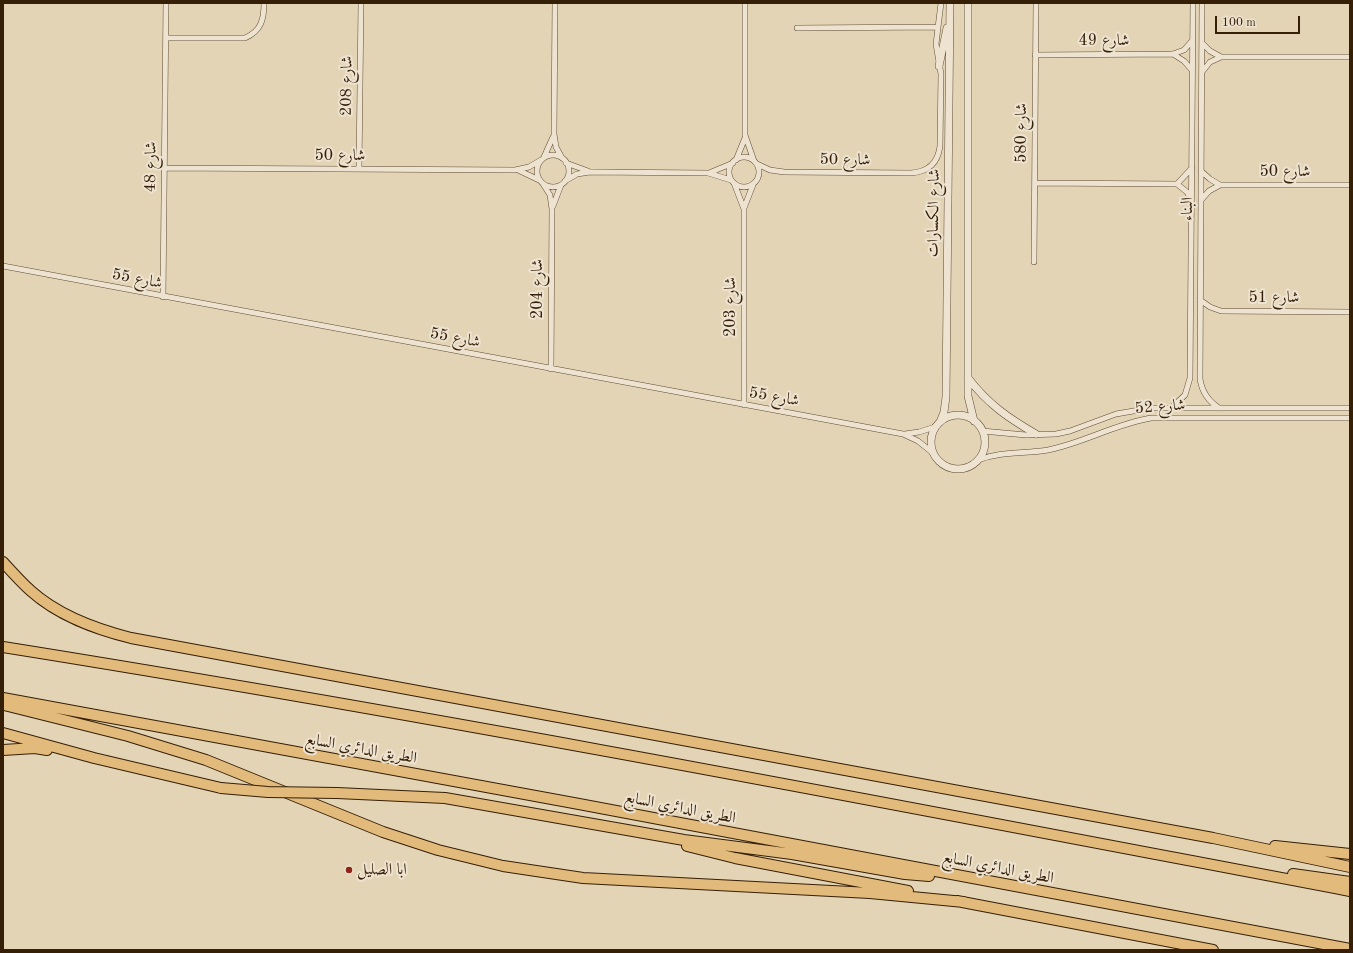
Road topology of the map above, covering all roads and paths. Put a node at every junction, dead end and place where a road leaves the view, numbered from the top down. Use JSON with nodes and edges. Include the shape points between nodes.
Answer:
{"nodes":[{"id":1,"x":166,"y":3,"type":"edge"},
{"id":2,"x":264,"y":3,"type":"edge"},
{"id":3,"x":361,"y":3,"type":"edge"},
{"id":4,"x":555,"y":3,"type":"edge"},
{"id":5,"x":745,"y":3,"type":"edge"},
{"id":6,"x":941,"y":3,"type":"edge"},
{"id":7,"x":950,"y":3,"type":"edge"},
{"id":8,"x":968,"y":3,"type":"edge"},
{"id":9,"x":1036,"y":3,"type":"edge"},
{"id":10,"x":1193,"y":3,"type":"edge"},
{"id":11,"x":1202,"y":3,"type":"edge"},
{"id":12,"x":950,"y":18,"type":"junction"},
{"id":13,"x":938,"y":27,"type":"junction"},
{"id":14,"x":797,"y":28,"type":"dead end"},
{"id":15,"x":166,"y":38,"type":"junction"},
{"id":16,"x":1192,"y":41,"type":"junction"},
{"id":17,"x":1202,"y":43,"type":"junction"},
{"id":18,"x":1173,"y":54,"type":"junction"},
{"id":19,"x":1035,"y":55,"type":"junction"},
{"id":20,"x":1221,"y":56,"type":"junction"},
{"id":21,"x":1350,"y":57,"type":"edge"},
{"id":22,"x":939,"y":66,"type":"junction"},
{"id":23,"x":1192,"y":70,"type":"junction"},
{"id":24,"x":1202,"y":72,"type":"junction"},
{"id":25,"x":554,"y":134,"type":"junction"},
{"id":26,"x":745,"y":135,"type":"junction"},
{"id":27,"x":543,"y":159,"type":"junction"},
{"id":28,"x":564,"y":161,"type":"junction"},
{"id":29,"x":735,"y":161,"type":"junction"},
{"id":30,"x":755,"y":163,"type":"junction"},
{"id":31,"x":932,"y":166,"type":"joint"},
{"id":32,"x":1192,"y":167,"type":"junction"},
{"id":33,"x":164,"y":168,"type":"junction"},
{"id":34,"x":359,"y":169,"type":"junction"},
{"id":35,"x":515,"y":170,"type":"junction"},
{"id":36,"x":1201,"y":171,"type":"junction"},
{"id":37,"x":590,"y":172,"type":"junction"},
{"id":38,"x":708,"y":173,"type":"junction"},
{"id":39,"x":541,"y":182,"type":"junction"},
{"id":40,"x":733,"y":182,"type":"junction"},
{"id":41,"x":563,"y":183,"type":"junction"},
{"id":42,"x":1035,"y":183,"type":"junction"},
{"id":43,"x":1177,"y":184,"type":"junction"},
{"id":44,"x":1220,"y":184,"type":"junction"},
{"id":45,"x":753,"y":185,"type":"junction"},
{"id":46,"x":1350,"y":185,"type":"edge"},
{"id":47,"x":1192,"y":200,"type":"junction"},
{"id":48,"x":1201,"y":200,"type":"junction"},
{"id":49,"x":552,"y":208,"type":"junction"},
{"id":50,"x":744,"y":209,"type":"junction"},
{"id":51,"x":1034,"y":262,"type":"dead end"},
{"id":52,"x":3,"y":266,"type":"edge"},
{"id":53,"x":163,"y":297,"type":"junction"},
{"id":54,"x":1200,"y":300,"type":"junction"},
{"id":55,"x":1350,"y":312,"type":"edge"},
{"id":56,"x":551,"y":369,"type":"junction"},
{"id":57,"x":968,"y":378,"type":"junction"},
{"id":58,"x":744,"y":405,"type":"junction"},
{"id":59,"x":1172,"y":407,"type":"junction"},
{"id":60,"x":1220,"y":408,"type":"junction"},
{"id":61,"x":1350,"y":408,"type":"edge"},
{"id":62,"x":1350,"y":418,"type":"edge"},
{"id":63,"x":974,"y":421,"type":"junction"},
{"id":64,"x":938,"y":424,"type":"junction"},
{"id":65,"x":982,"y":431,"type":"junction"},
{"id":66,"x":903,"y":434,"type":"junction"},
{"id":67,"x":1036,"y":434,"type":"junction"},
{"id":68,"x":933,"y":452,"type":"junction"},
{"id":69,"x":978,"y":460,"type":"junction"},
{"id":70,"x":3,"y":562,"type":"edge"},
{"id":71,"x":3,"y":647,"type":"edge"},
{"id":72,"x":3,"y":698,"type":"edge"},
{"id":73,"x":3,"y":704,"type":"edge"},
{"id":74,"x":3,"y":733,"type":"edge"},
{"id":75,"x":3,"y":750,"type":"edge"},
{"id":76,"x":94,"y":758,"type":"junction"},
{"id":77,"x":627,"y":830,"type":"junction"},
{"id":78,"x":1213,"y":838,"type":"junction"},
{"id":79,"x":1350,"y":854,"type":"edge"},
{"id":80,"x":1162,"y":855,"type":"junction"},
{"id":81,"x":1350,"y":867,"type":"edge"},
{"id":82,"x":985,"y":881,"type":"junction"},
{"id":83,"x":1350,"y":882,"type":"edge"},
{"id":84,"x":1350,"y":891,"type":"edge"},
{"id":85,"x":964,"y":902,"type":"junction"},
{"id":86,"x":1350,"y":949,"type":"edge"},
{"id":87,"x":1212,"y":950,"type":"edge"}],
"edges":[{"from":1,"to":15,"type":"street","name":"شارع 48"},
{"from":2,"to":15,"type":"street","via":[[263,20],[259,28],[245,38]]},
{"from":3,"to":34,"type":"street","name":"شارع 208"},
{"from":4,"to":25,"type":"street"},
{"from":5,"to":26,"type":"street"},
{"from":6,"to":13,"type":"street","name":"شارع الكسارات"},
{"from":7,"to":12,"type":"street","name":"شارع الكسارات"},
{"from":8,"to":57,"type":"street","name":"شارع الكسارات"},
{"from":9,"to":19,"type":"street","name":"شارع 580"},
{"from":10,"to":16,"type":"street","name":"البناء"},
{"from":11,"to":17,"type":"street","name":"البناء"},
{"from":12,"to":22,"type":"street"},
{"from":12,"to":64,"type":"street","name":"شارع الكسارات","via":[[946,397],[944,412]]},
{"from":13,"to":14,"type":"street"},
{"from":13,"to":22,"type":"street","name":"شارع الكسارات","via":[[936,50]]},
{"from":15,"to":33,"type":"street","name":"شارع 48"},
{"from":16,"to":18,"type":"street","via":[[1184,50]]},
{"from":16,"to":23,"type":"street","name":"البناء"},
{"from":17,"to":20,"type":"street","via":[[1210,51]]},
{"from":17,"to":24,"type":"street","name":"البناء"},
{"from":18,"to":19,"type":"street","name":"شارع 49"},
{"from":18,"to":23,"type":"street"},
{"from":19,"to":42,"type":"street","name":"شارع 580"},
{"from":20,"to":21,"type":"street"},
{"from":20,"to":24,"type":"street","via":[[1210,62]]},
{"from":22,"to":31,"type":"street","name":"شارع الكسارات","via":[[940,146]]},
{"from":23,"to":32,"type":"street","name":"البناء"},
{"from":24,"to":36,"type":"street","name":"البناء"},
{"from":25,"to":27,"type":"street"},
{"from":25,"to":28,"type":"street","via":[[556,147]]},
{"from":26,"to":29,"type":"street"},
{"from":26,"to":30,"type":"street"},
{"from":27,"to":28,"type":"street","via":[[557,156]]},
{"from":27,"to":35,"type":"street","name":"شارع 50","via":[[529,167]]},
{"from":27,"to":39,"type":"street","via":[[537,170]]},
{"from":28,"to":37,"type":"street"},
{"from":28,"to":41,"type":"street","via":[[569,172]]},
{"from":29,"to":30,"type":"street","via":[[745,158]]},
{"from":29,"to":38,"type":"street"},
{"from":29,"to":40,"type":"street","via":[[730,171]]},
{"from":30,"to":31,"type":"street","name":"شارع 50","via":[[777,171],[911,174]]},
{"from":30,"to":45,"type":"street","via":[[759,175]]},
{"from":32,"to":43,"type":"street"},
{"from":32,"to":47,"type":"street","name":"البناء"},
{"from":33,"to":34,"type":"street","name":"شارع 50"},
{"from":33,"to":53,"type":"street","name":"شارع 48"},
{"from":34,"to":35,"type":"street","name":"شارع 50"},
{"from":35,"to":39,"type":"street","name":"شارع 50","via":[[528,173]]},
{"from":36,"to":44,"type":"street"},
{"from":36,"to":48,"type":"street","name":"البناء"},
{"from":37,"to":38,"type":"street"},
{"from":37,"to":41,"type":"street","via":[[577,174]]},
{"from":38,"to":40,"type":"street"},
{"from":39,"to":41,"type":"street","via":[[552,187]]},
{"from":39,"to":49,"type":"street","name":"شارع 204","via":[[550,195]]},
{"from":40,"to":45,"type":"street","via":[[745,187]]},
{"from":40,"to":50,"type":"street","name":"شارع 203"},
{"from":41,"to":49,"type":"street","name":"شارع 204"},
{"from":42,"to":43,"type":"street"},
{"from":42,"to":51,"type":"street","name":"شارع 580"},
{"from":43,"to":47,"type":"street"},
{"from":44,"to":46,"type":"street","name":"شارع 50"},
{"from":44,"to":48,"type":"street"},
{"from":45,"to":50,"type":"street","name":"شارع 203"},
{"from":47,"to":59,"type":"street","name":"البناء","via":[[1190,378],[1185,395]]},
{"from":48,"to":54,"type":"street","name":"البناء"},
{"from":49,"to":56,"type":"street","name":"شارع 204"},
{"from":50,"to":58,"type":"street","name":"شارع 203"},
{"from":52,"to":53,"type":"street","name":"شارع 55"},
{"from":53,"to":56,"type":"street","name":"شارع 55"},
{"from":54,"to":55,"type":"street","name":"شارع 51","via":[[1221,311]]},
{"from":54,"to":60,"type":"street","name":"البناء","via":[[1201,386],[1208,399]]},
{"from":56,"to":58,"type":"street","name":"شارع 55"},
{"from":57,"to":63,"type":"street","name":"شارع الكسارات","via":[[968,396]]},
{"from":57,"to":67,"type":"street","via":[[982,396],[1004,415]]},
{"from":58,"to":66,"type":"street","name":"شارع 55"},
{"from":59,"to":60,"type":"street","name":"شارع 52"},
{"from":59,"to":67,"type":"street","name":"شارع 52","via":[[1133,410],[1070,431]]},
{"from":60,"to":61,"type":"street","name":"شارع 52"},
{"from":62,"to":69,"type":"street","name":"شارع 52","via":[[1151,418],[1119,425],[1048,450],[997,454]]},
{"from":63,"to":64,"type":"street","via":[[953,416]]},
{"from":63,"to":65,"type":"street","name":"شارع الكسارات"},
{"from":64,"to":66,"type":"street","name":"شارع 55","via":[[919,432]]},
{"from":64,"to":68,"type":"street","name":"شارع الكسارات","via":[[932,435]]},
{"from":65,"to":67,"type":"street","name":"شارع 52"},
{"from":65,"to":69,"type":"street","via":[[984,449]]},
{"from":66,"to":68,"type":"street","name":"شارع 55"},
{"from":68,"to":69,"type":"street","via":[[939,462],[953,469],[969,467]]},
{"from":70,"to":78,"type":"highway","via":[[31,592],[69,617],[98,629],[131,638]]},
{"from":71,"to":80,"type":"highway","via":[[248,686]]},
{"from":72,"to":82,"type":"highway","name":"الطريق الدائري السابع"},
{"from":73,"to":85,"type":"highway","via":[[128,736],[206,760],[383,832],[438,850],[504,866],[583,878],[870,893]]},
{"from":74,"to":76,"type":"highway"},
{"from":75,"to":76,"type":"highway","via":[[35,748]]},
{"from":76,"to":77,"type":"highway","bridge":true,"via":[[221,788],[445,798]]},
{"from":77,"to":82,"type":"highway","via":[[792,854],[905,874]]},
{"from":77,"to":85,"type":"highway","via":[[735,858]]},
{"from":78,"to":79,"type":"highway"},
{"from":78,"to":81,"type":"highway"},
{"from":80,"to":83,"type":"highway"},
{"from":80,"to":84,"type":"highway"},
{"from":82,"to":86,"type":"highway","name":"الطريق الدائري السابع"},
{"from":85,"to":87,"type":"highway"}]}
